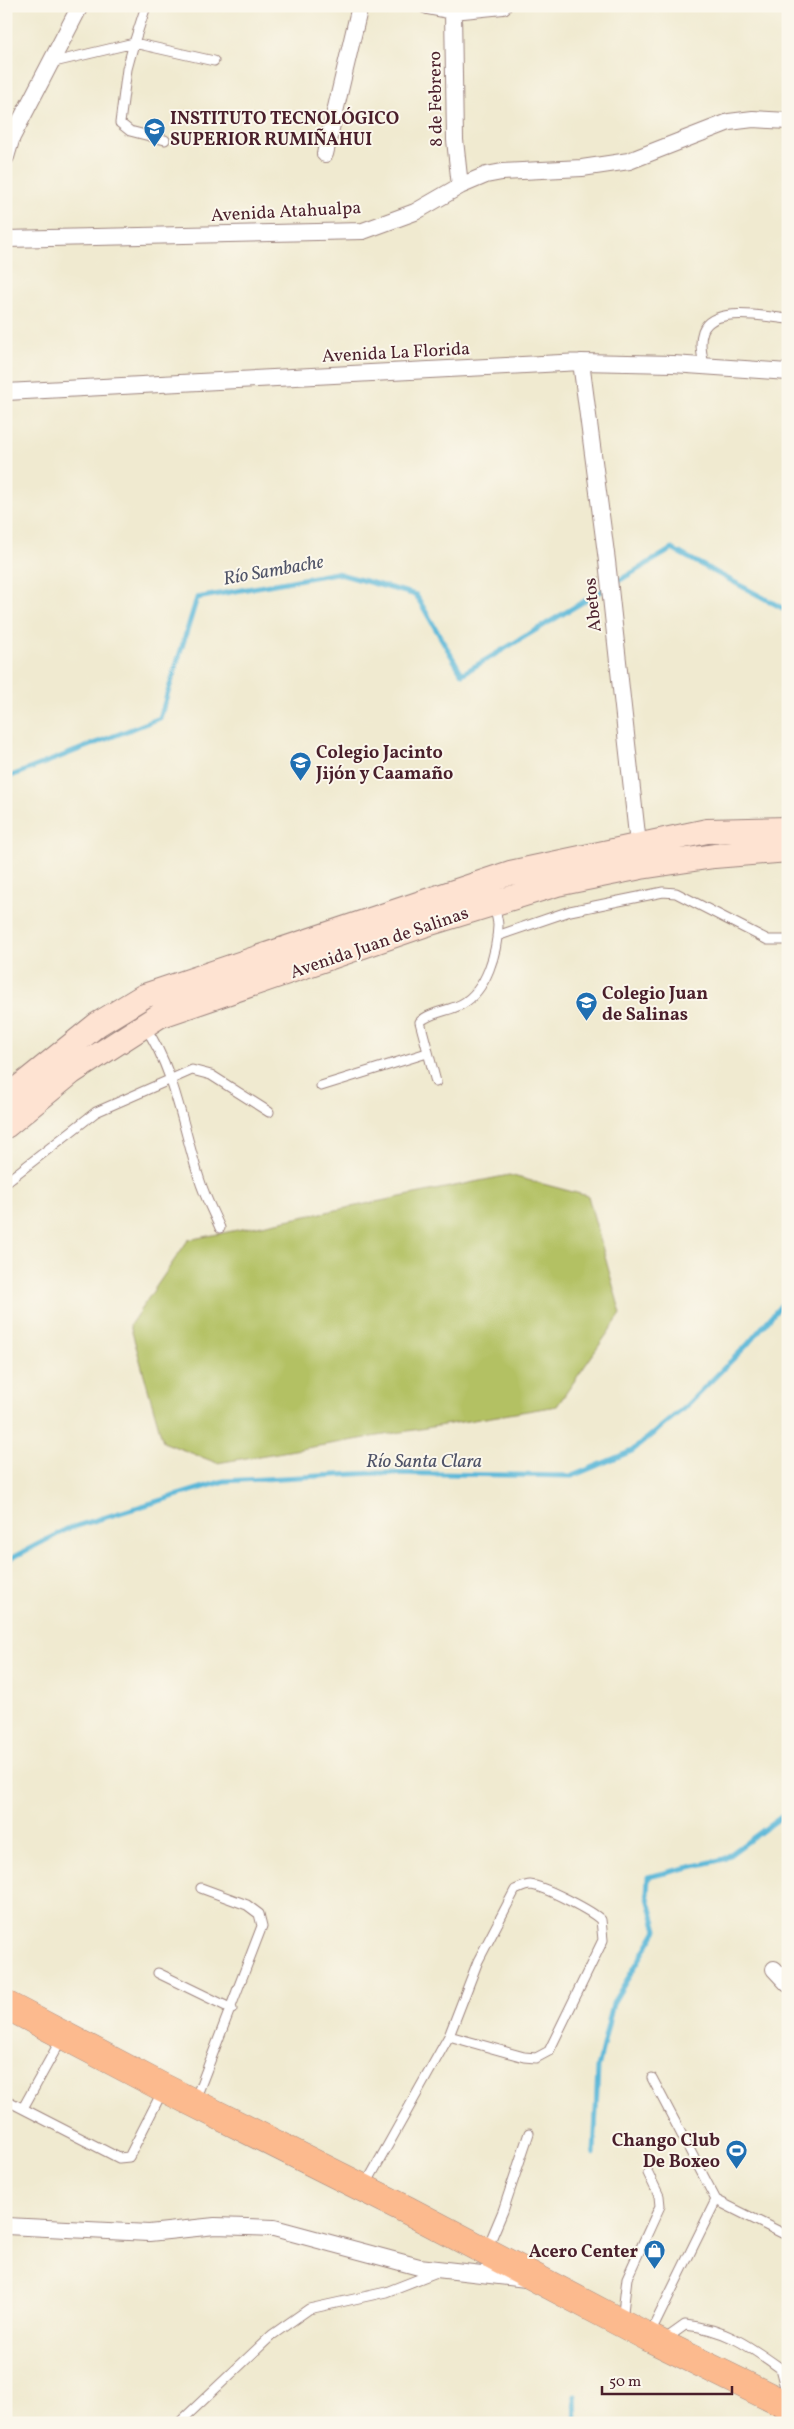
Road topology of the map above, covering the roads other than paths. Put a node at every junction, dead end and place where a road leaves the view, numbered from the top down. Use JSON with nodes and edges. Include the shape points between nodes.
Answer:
{"nodes":[{"id":1,"x":80,"y":6,"type":"edge"},
{"id":2,"x":146,"y":6,"type":"edge"},
{"id":3,"x":360,"y":6,"type":"edge"},
{"id":4,"x":427,"y":6,"type":"edge"},
{"id":5,"x":503,"y":6,"type":"edge"},
{"id":6,"x":453,"y":11,"type":"junction"},
{"id":7,"x":134,"y":43,"type":"junction"},
{"id":8,"x":214,"y":61,"type":"dead end"},
{"id":9,"x":50,"y":64,"type":"junction"},
{"id":10,"x":788,"y":121,"type":"edge"},
{"id":11,"x":164,"y":140,"type":"dead end"},
{"id":12,"x":325,"y":154,"type":"dead end"},
{"id":13,"x":6,"y":158,"type":"edge"},
{"id":14,"x":460,"y":186,"type":"junction"},
{"id":15,"x":6,"y":239,"type":"edge"},
{"id":16,"x":788,"y":319,"type":"edge"},
{"id":17,"x":581,"y":362,"type":"junction"},
{"id":18,"x":704,"y":366,"type":"junction"},
{"id":19,"x":788,"y":372,"type":"edge"},
{"id":20,"x":6,"y":392,"type":"edge"},
{"id":21,"x":788,"y":829,"type":"edge"},
{"id":22,"x":638,"y":844,"type":"junction"},
{"id":23,"x":788,"y":850,"type":"edge"},
{"id":24,"x":490,"y":892,"type":"junction"},
{"id":25,"x":497,"y":936,"type":"junction"},
{"id":26,"x":788,"y":940,"type":"edge"},
{"id":27,"x":143,"y":1025,"type":"junction"},
{"id":28,"x":427,"y":1053,"type":"junction"},
{"id":29,"x":170,"y":1081,"type":"junction"},
{"id":30,"x":436,"y":1082,"type":"dead end"},
{"id":31,"x":321,"y":1086,"type":"dead end"},
{"id":32,"x":6,"y":1098,"type":"edge"},
{"id":33,"x":269,"y":1112,"type":"dead end"},
{"id":34,"x":6,"y":1126,"type":"edge"},
{"id":35,"x":6,"y":1182,"type":"edge"},
{"id":36,"x":220,"y":1228,"type":"dead end"},
{"id":37,"x":201,"y":1888,"type":"dead end"},
{"id":38,"x":774,"y":1969,"type":"dead end"},
{"id":39,"x":158,"y":1973,"type":"dead end"},
{"id":40,"x":788,"y":1984,"type":"edge"},
{"id":41,"x":6,"y":2005,"type":"edge"},
{"id":42,"x":232,"y":2009,"type":"junction"},
{"id":43,"x":64,"y":2034,"type":"junction"},
{"id":44,"x":449,"y":2036,"type":"junction"},
{"id":45,"x":652,"y":2078,"type":"dead end"},
{"id":46,"x":164,"y":2088,"type":"junction"},
{"id":47,"x":6,"y":2100,"type":"edge"},
{"id":48,"x":194,"y":2103,"type":"junction"},
{"id":49,"x":23,"y":2108,"type":"junction"},
{"id":50,"x":529,"y":2133,"type":"dead end"},
{"id":51,"x":648,"y":2173,"type":"dead end"},
{"id":52,"x":363,"y":2188,"type":"junction"},
{"id":53,"x":716,"y":2200,"type":"junction"},
{"id":54,"x":6,"y":2226,"type":"edge"},
{"id":55,"x":788,"y":2236,"type":"edge"},
{"id":56,"x":486,"y":2252,"type":"junction"},
{"id":57,"x":442,"y":2270,"type":"junction"},
{"id":58,"x":541,"y":2281,"type":"junction"},
{"id":59,"x":622,"y":2324,"type":"junction"},
{"id":60,"x":654,"y":2340,"type":"junction"},
{"id":61,"x":786,"y":2406,"type":"edge"},
{"id":62,"x":179,"y":2423,"type":"edge"}],
"edges":[{"from":1,"to":9,"type":"street"},
{"from":2,"to":7,"type":"lane"},
{"from":3,"to":12,"type":"street"},
{"from":4,"to":6,"type":"street"},
{"from":5,"to":6,"type":"street"},
{"from":6,"to":14,"type":"street","name":"8 de Febrero","via":[[455,140]]},
{"from":7,"to":8,"type":"lane"},
{"from":7,"to":9,"type":"lane"},
{"from":7,"to":11,"type":"lane","via":[[120,123],[130,131]]},
{"from":9,"to":13,"type":"street","via":[[12,138]]},
{"from":10,"to":14,"type":"street","name":"Avenida Atahualpa","via":[[754,119],[729,122],[629,161],[582,168],[502,172]]},
{"from":14,"to":15,"type":"street","name":"Avenida Atahualpa","via":[[415,212],[363,231]]},
{"from":16,"to":18,"type":"lane","via":[[730,314],[713,320],[703,332]]},
{"from":17,"to":18,"type":"street","name":"Avenida La Florida"},
{"from":17,"to":20,"type":"street","name":"Avenida La Florida"},
{"from":17,"to":22,"type":"street","name":"Abetos","via":[[607,560]]},
{"from":18,"to":19,"type":"street","name":"Avenida La Florida"},
{"from":21,"to":22,"type":"main road","name":"Avenida Juan de Salinas","via":[[707,831]]},
{"from":22,"to":24,"type":"main road","name":"Avenida Juan de Salinas","via":[[510,873]]},
{"from":23,"to":24,"type":"main road","name":"Avenida Juan de Salinas","via":[[714,856],[557,884]]},
{"from":24,"to":25,"type":"lane","via":[[498,920]]},
{"from":24,"to":27,"type":"main road","name":"Avenida Juan de Salinas","via":[[159,1016]]},
{"from":24,"to":32,"type":"main road","name":"Avenida Juan de Salinas","via":[[144,996],[98,1024]]},
{"from":25,"to":26,"type":"lane","via":[[570,912],[663,892],[676,893],[768,940]]},
{"from":25,"to":28,"type":"lane","via":[[492,962],[468,1000],[420,1022]]},
{"from":27,"to":29,"type":"lane","via":[[154,1040]]},
{"from":27,"to":34,"type":"main road","name":"Avenida Juan de Salinas","via":[[72,1072]]},
{"from":28,"to":30,"type":"lane"},
{"from":28,"to":31,"type":"lane"},
{"from":29,"to":33,"type":"lane","via":[[192,1070],[211,1075]]},
{"from":29,"to":35,"type":"lane","via":[[96,1112]]},
{"from":29,"to":36,"type":"lane","via":[[200,1181]]},
{"from":37,"to":42,"type":"lane","via":[[247,1905],[259,1914],[262,1926]]},
{"from":38,"to":40,"type":"street"},
{"from":39,"to":42,"type":"lane"},
{"from":41,"to":43,"type":"highway"},
{"from":42,"to":48,"type":"lane"},
{"from":43,"to":46,"type":"highway"},
{"from":43,"to":49,"type":"lane"},
{"from":44,"to":44,"type":"lane","via":[[524,2057],[536,2058],[549,2051],[603,1940],[602,1920],[594,1912],[550,1892],[529,1885],[515,1890],[478,1961]]},
{"from":44,"to":52,"type":"lane"},
{"from":45,"to":53,"type":"lane"},
{"from":46,"to":48,"type":"highway"},
{"from":46,"to":49,"type":"lane","via":[[129,2157],[125,2158],[119,2158]]},
{"from":47,"to":49,"type":"lane"},
{"from":48,"to":52,"type":"highway"},
{"from":50,"to":56,"type":"lane"},
{"from":51,"to":59,"type":"lane","via":[[660,2206],[627,2278]]},
{"from":52,"to":56,"type":"highway"},
{"from":53,"to":55,"type":"lane"},
{"from":53,"to":60,"type":"lane"},
{"from":54,"to":57,"type":"street","via":[[148,2233],[215,2226],[274,2228],[419,2267]]},
{"from":56,"to":58,"type":"highway"},
{"from":57,"to":58,"type":"street"},
{"from":57,"to":62,"type":"lane","via":[[386,2292],[309,2309],[272,2334]]},
{"from":58,"to":59,"type":"highway"},
{"from":59,"to":60,"type":"highway"},
{"from":60,"to":61,"type":"highway"},
{"from":60,"to":61,"type":"lane","via":[[685,2325],[709,2327],[750,2346],[780,2368]]}]}
